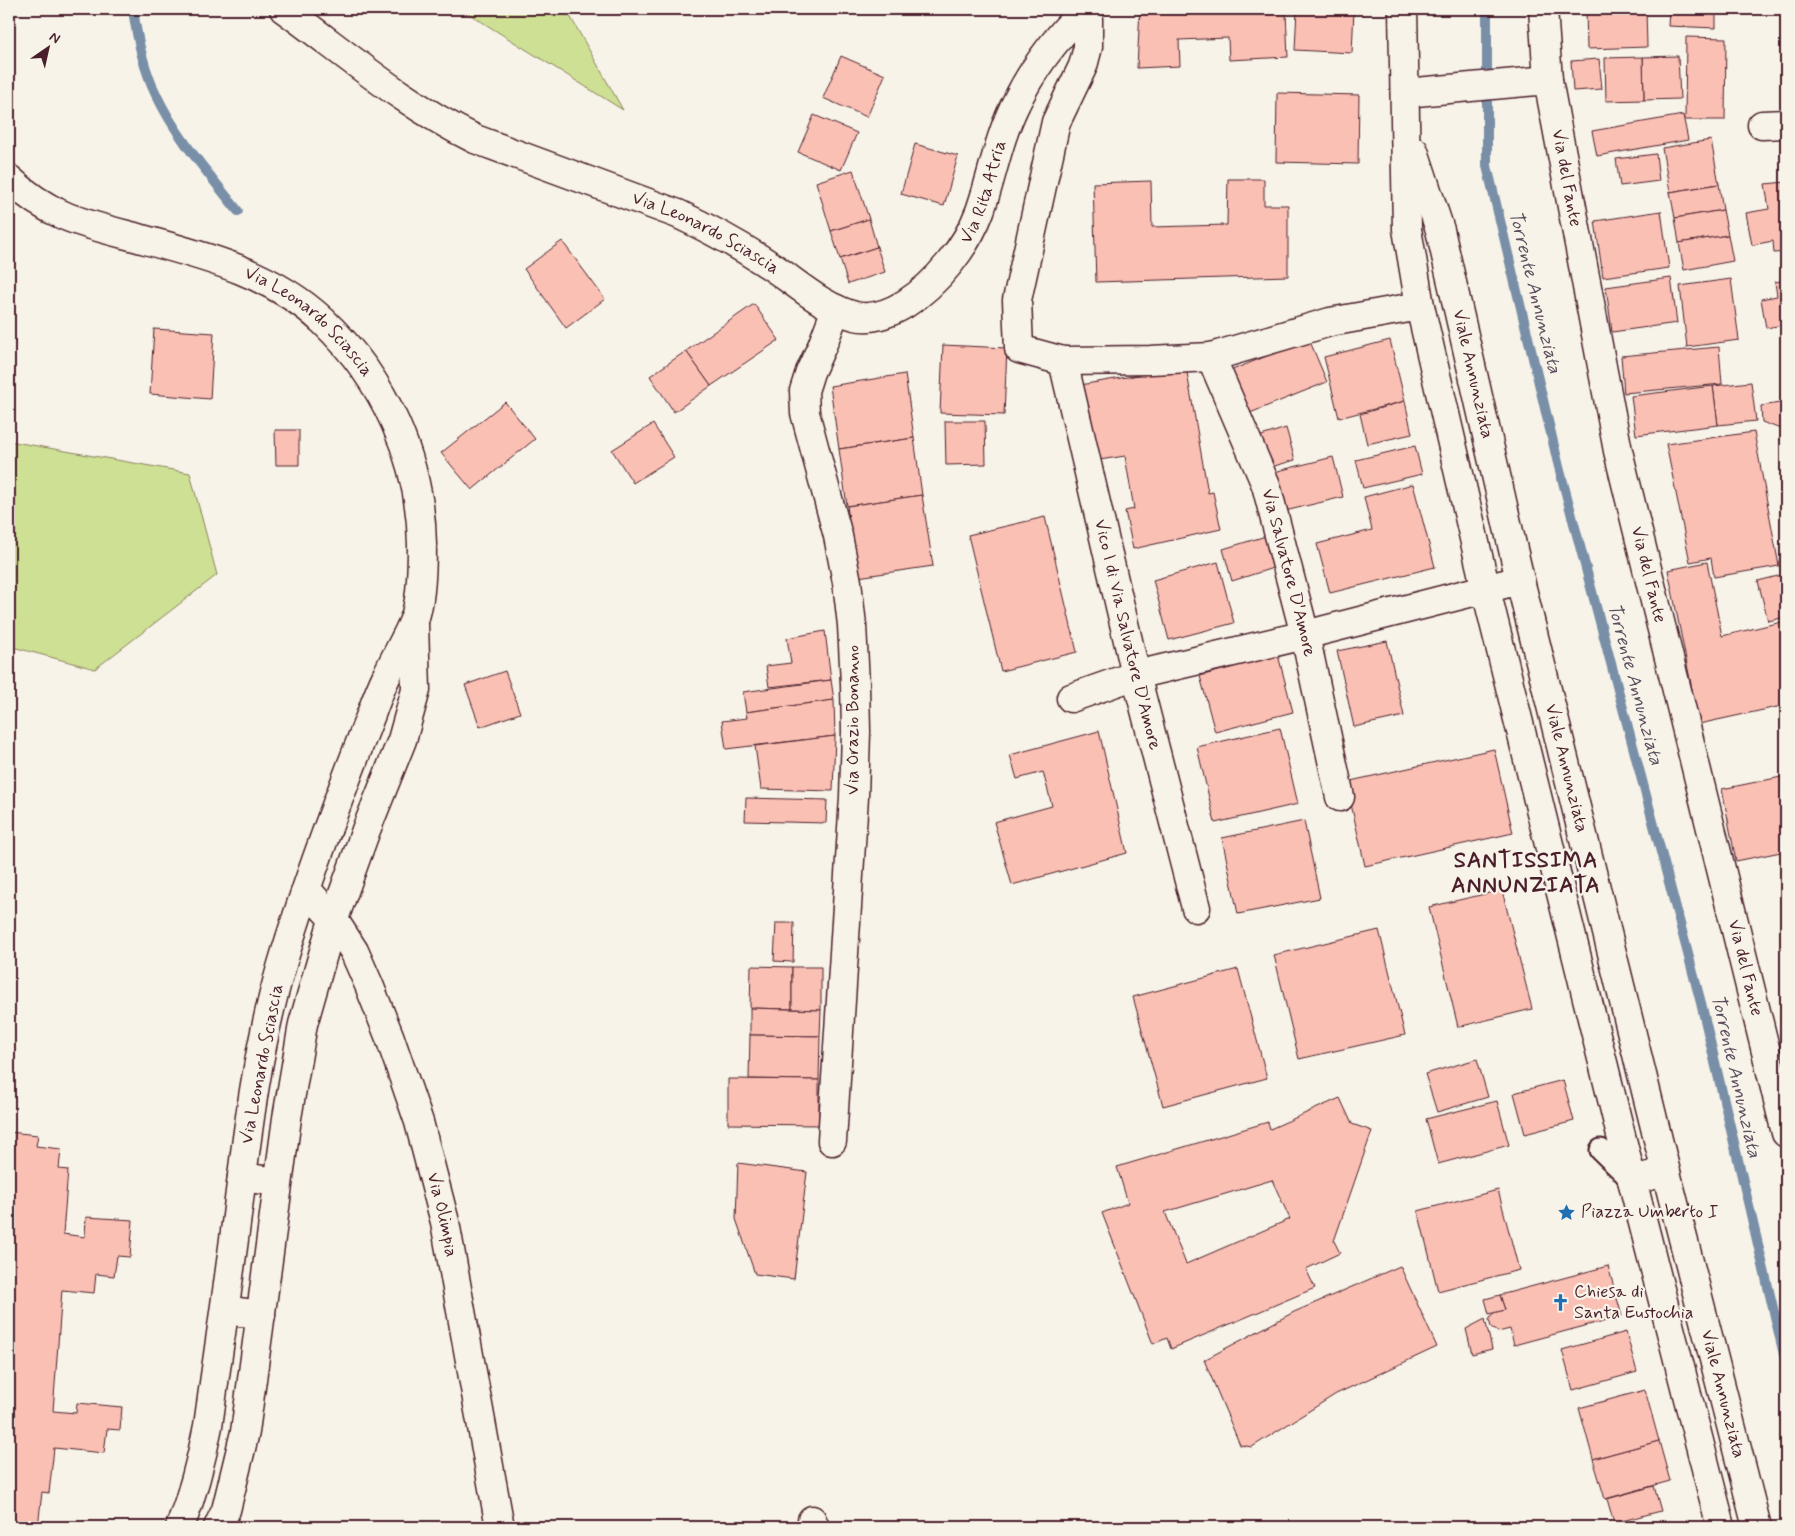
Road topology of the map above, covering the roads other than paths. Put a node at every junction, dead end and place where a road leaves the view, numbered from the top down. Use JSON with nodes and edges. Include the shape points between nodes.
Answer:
{"nodes":[{"id":1,"x":284,"y":9,"type":"edge"},
{"id":2,"x":1087,"y":9,"type":"edge"},
{"id":3,"x":1403,"y":9,"type":"edge"},
{"id":4,"x":1543,"y":9,"type":"edge"},
{"id":5,"x":1536,"y":81,"type":"junction"},
{"id":6,"x":1405,"y":93,"type":"junction"},
{"id":7,"x":1406,"y":126,"type":"junction"},
{"id":8,"x":9,"y":180,"type":"edge"},
{"id":9,"x":1420,"y":306,"type":"junction"},
{"id":10,"x":836,"y":309,"type":"junction"},
{"id":11,"x":1211,"y":357,"type":"junction"},
{"id":12,"x":1064,"y":360,"type":"junction"},
{"id":13,"x":1520,"y":580,"type":"junction"},
{"id":14,"x":1486,"y":590,"type":"junction"},
{"id":15,"x":414,"y":619,"type":"junction"},
{"id":16,"x":1305,"y":635,"type":"junction"},
{"id":17,"x":1136,"y":675,"type":"junction"},
{"id":18,"x":1071,"y":698,"type":"dead end"},
{"id":19,"x":1340,"y":798,"type":"dead end"},
{"id":20,"x":307,"y":890,"type":"junction"},
{"id":21,"x":1196,"y":908,"type":"dead end"},
{"id":22,"x":334,"y":920,"type":"junction"},
{"id":23,"x":1786,"y":1134,"type":"edge"},
{"id":24,"x":832,"y":1141,"type":"dead end"},
{"id":25,"x":1601,"y":1150,"type":"dead end"},
{"id":26,"x":1666,"y":1172,"type":"junction"},
{"id":27,"x":242,"y":1176,"type":"junction"},
{"id":28,"x":1632,"y":1180,"type":"junction"},
{"id":29,"x":278,"y":1182,"type":"junction"},
{"id":30,"x":225,"y":1310,"type":"junction"},
{"id":31,"x":261,"y":1315,"type":"junction"},
{"id":32,"x":180,"y":1527,"type":"edge"},
{"id":33,"x":218,"y":1527,"type":"edge"},
{"id":34,"x":500,"y":1527,"type":"edge"},
{"id":35,"x":1721,"y":1527,"type":"edge"},
{"id":36,"x":1757,"y":1527,"type":"edge"}],
"edges":[{"from":1,"to":10,"type":"street","name":"Via Leonardo Sciascia","via":[[391,89],[446,125],[475,139],[678,214],[742,247],[814,298]]},
{"from":2,"to":10,"type":"street","name":"Via Rita Atria","via":[[1050,47],[1016,102],[996,153],[979,213],[949,263],[912,299],[893,311],[857,316]]},
{"from":2,"to":12,"type":"street","via":[[1088,48],[1083,66],[1056,122],[1017,300],[1018,349]]},
{"from":3,"to":6,"type":"street","name":"Viale Annunziata"},
{"from":4,"to":5,"type":"street","name":"Via del Fante"},
{"from":5,"to":6,"type":"street"},
{"from":5,"to":23,"type":"street","name":"Via del Fante","via":[[1618,451]]},
{"from":6,"to":7,"type":"street","name":"Viale Annunziata"},
{"from":7,"to":9,"type":"street","name":"Viale Annunziata","via":[[1407,229]]},
{"from":7,"to":13,"type":"street","name":"Viale Annunziata","via":[[1440,230]]},
{"from":8,"to":15,"type":"street","name":"Via Leonardo Sciascia","via":[[49,210],[76,221],[232,265],[265,280],[295,297],[346,345],[388,408],[404,442],[415,479],[422,547]]},
{"from":9,"to":11,"type":"street","via":[[1330,322]]},
{"from":9,"to":14,"type":"street","name":"Viale Annunziata"},
{"from":10,"to":24,"type":"street","name":"Via Orazio Bonanno","via":[[804,391],[805,413],[836,527],[847,582],[855,684],[854,796]]},
{"from":11,"to":12,"type":"street"},
{"from":11,"to":16,"type":"street","name":"Via Salvatore D'Amore","via":[[1266,485]]},
{"from":12,"to":17,"type":"street","name":"Vico I di Via Salvatore D'Amore"},
{"from":13,"to":14,"type":"street"},
{"from":13,"to":26,"type":"street","name":"Viale Annunziata"},
{"from":14,"to":16,"type":"street"},
{"from":14,"to":28,"type":"street","name":"Viale Annunziata"},
{"from":15,"to":20,"type":"street","name":"Via Leonardo Sciascia","via":[[385,679]]},
{"from":15,"to":22,"type":"street","name":"Via Leonardo Sciascia","via":[[416,690],[402,740]]},
{"from":16,"to":17,"type":"street"},
{"from":16,"to":19,"type":"street","name":"Via Salvatore D'Amore"},
{"from":17,"to":18,"type":"street"},
{"from":17,"to":21,"type":"street","name":"Vico I di Via Salvatore D'Amore"},
{"from":20,"to":22,"type":"street","name":"Via Olimpia"},
{"from":20,"to":27,"type":"street","name":"Via Leonardo Sciascia","via":[[268,1014]]},
{"from":22,"to":29,"type":"street","name":"Via Leonardo Sciascia","via":[[303,1024]]},
{"from":22,"to":34,"type":"street","name":"Via Olimpia","via":[[354,951],[369,984],[420,1122],[445,1222]]},
{"from":25,"to":28,"type":"street"},
{"from":26,"to":28,"type":"street"},
{"from":26,"to":36,"type":"street","name":"Viale Annunziata"},
{"from":27,"to":29,"type":"street"},
{"from":27,"to":30,"type":"street","name":"Via Leonardo Sciascia"},
{"from":28,"to":35,"type":"street","name":"Viale Annunziata"},
{"from":29,"to":31,"type":"street","name":"Via Leonardo Sciascia"},
{"from":30,"to":31,"type":"street"},
{"from":30,"to":32,"type":"street","name":"Via Leonardo Sciascia","via":[[200,1466]]},
{"from":31,"to":33,"type":"street","name":"Via Leonardo Sciascia","via":[[245,1432],[226,1510]]}]}
